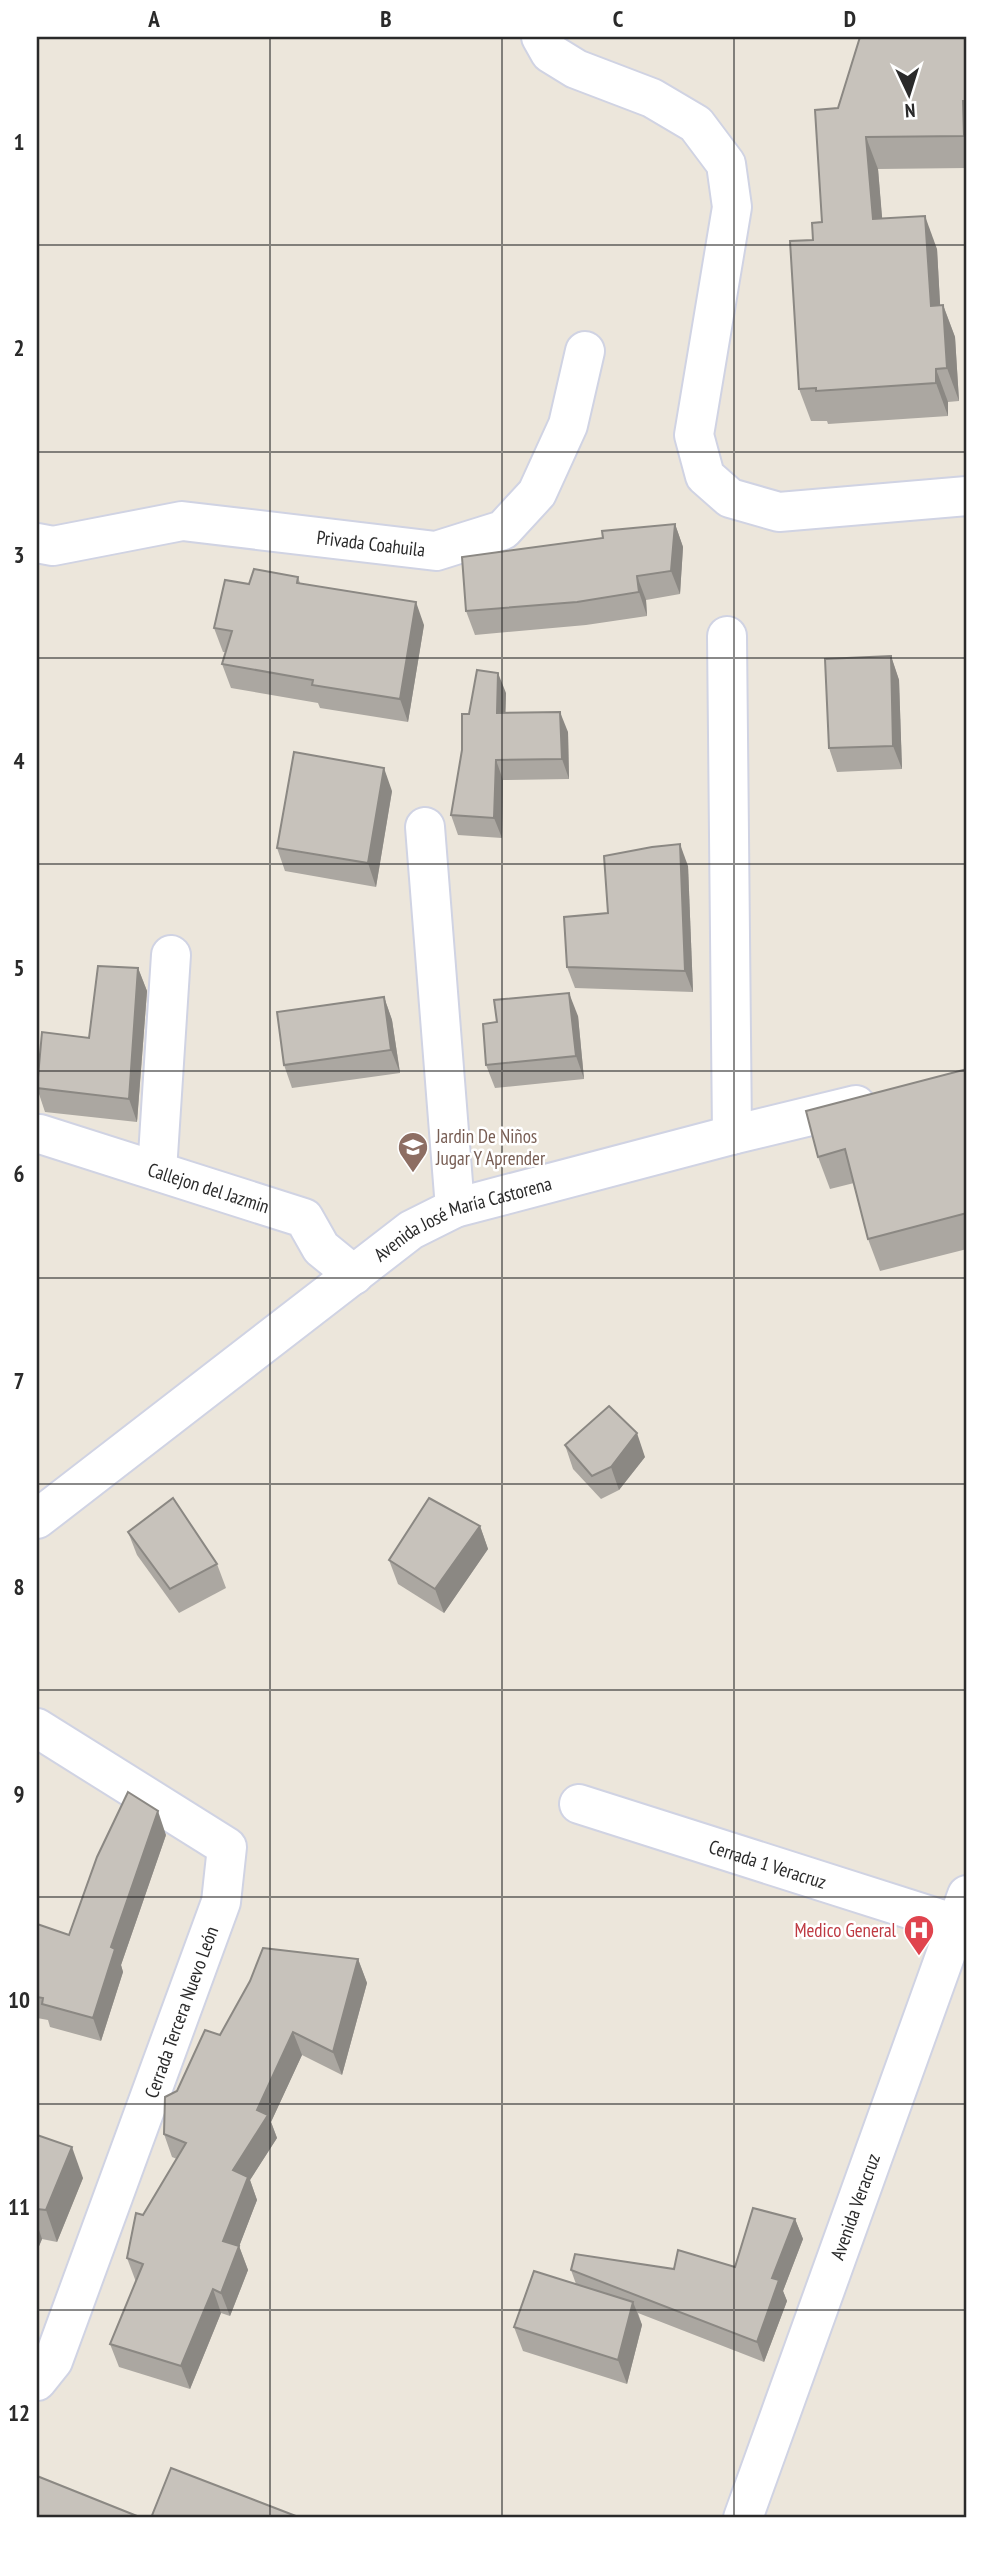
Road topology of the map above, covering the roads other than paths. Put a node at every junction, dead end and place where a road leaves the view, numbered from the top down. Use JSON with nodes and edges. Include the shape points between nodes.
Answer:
{"nodes":[{"id":1,"x":541,"y":37,"type":"edge"},
{"id":2,"x":585,"y":351,"type":"dead end"},
{"id":3,"x":967,"y":496,"type":"edge"},
{"id":4,"x":37,"y":544,"type":"edge"},
{"id":5,"x":727,"y":636,"type":"dead end"},
{"id":6,"x":425,"y":827,"type":"dead end"},
{"id":7,"x":171,"y":956,"type":"dead end"},
{"id":8,"x":889,"y":1097,"type":"edge"},
{"id":9,"x":40,"y":1134,"type":"dead end"},
{"id":10,"x":732,"y":1135,"type":"junction"},
{"id":11,"x":157,"y":1171,"type":"junction"},
{"id":12,"x":455,"y":1208,"type":"junction"},
{"id":13,"x":354,"y":1275,"type":"junction"},
{"id":14,"x":37,"y":1518,"type":"edge"},
{"id":15,"x":37,"y":1728,"type":"edge"},
{"id":16,"x":579,"y":1804,"type":"dead end"},
{"id":17,"x":962,"y":1909,"type":"edge"},
{"id":18,"x":37,"y":2381,"type":"edge"},
{"id":19,"x":743,"y":2518,"type":"edge"}],
"edges":[{"from":1,"to":3,"type":"street","via":[[550,53],[576,69],[652,98],[696,124],[726,164],[732,207],[694,435],[705,476],[730,498],[779,512]]},
{"from":2,"to":4,"type":"street","name":"Privada Coahuila","via":[[568,425],[537,493],[503,530],[436,551],[182,521],[53,546]]},
{"from":5,"to":10,"type":"street"},
{"from":6,"to":12,"type":"street"},
{"from":7,"to":11,"type":"street"},
{"from":8,"to":10,"type":"street","name":"Avenida José María Castorena"},
{"from":9,"to":11,"type":"street","name":"Callejon del Jazmin"},
{"from":10,"to":12,"type":"street","name":"Avenida José María Castorena"},
{"from":11,"to":13,"type":"street","name":"Callejon del Jazmin","via":[[304,1218],[320,1248]]},
{"from":12,"to":13,"type":"street","name":"Avenida José María Castorena","via":[[411,1230]]},
{"from":13,"to":14,"type":"street","name":"Avenida José María Castorena"},
{"from":15,"to":18,"type":"street","name":"Cerrada Tercera Nuevo León","via":[[227,1847],[221,1902],[53,2361]]},
{"from":16,"to":17,"type":"street","name":"Cerrada 1 Veracruz"},
{"from":17,"to":19,"type":"street","name":"Avenida Veracruz"}]}
